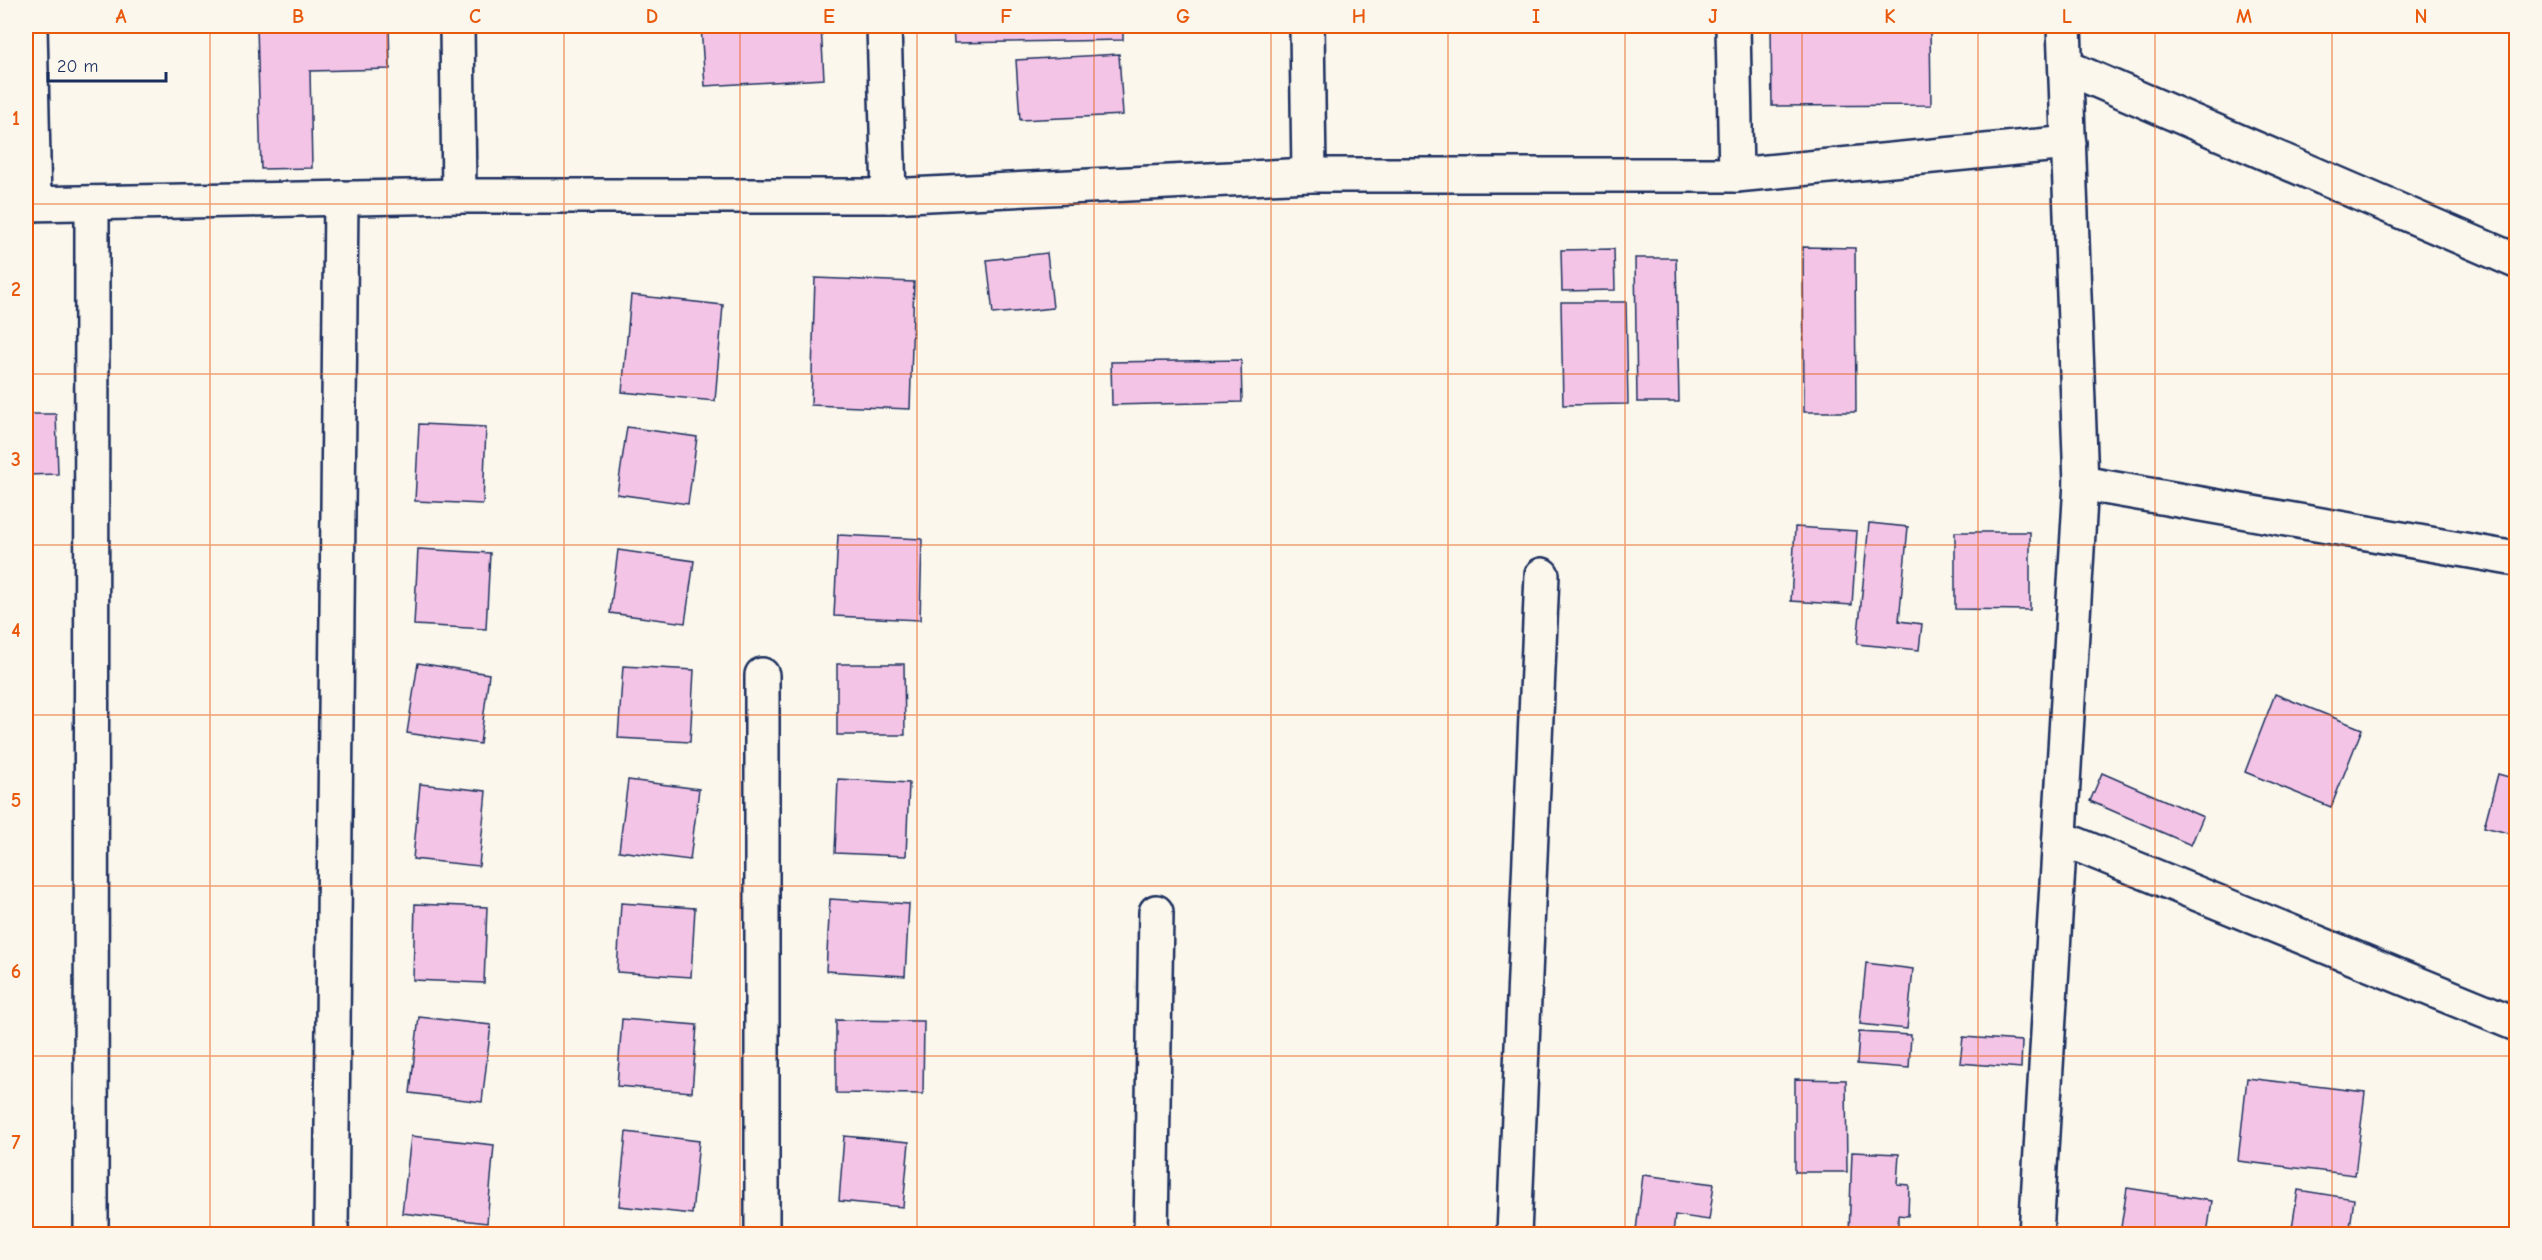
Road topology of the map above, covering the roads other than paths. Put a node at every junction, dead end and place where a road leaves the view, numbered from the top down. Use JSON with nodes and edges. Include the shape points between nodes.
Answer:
{"nodes":[{"id":1,"x":30,"y":26,"type":"edge"},
{"id":2,"x":458,"y":26,"type":"edge"},
{"id":3,"x":884,"y":26,"type":"edge"},
{"id":4,"x":1307,"y":26,"type":"edge"},
{"id":5,"x":1733,"y":26,"type":"edge"},
{"id":6,"x":2064,"y":26,"type":"edge"},
{"id":7,"x":2066,"y":68,"type":"junction"},
{"id":8,"x":2069,"y":143,"type":"junction"},
{"id":9,"x":1736,"y":175,"type":"junction"},
{"id":10,"x":1310,"y":176,"type":"junction"},
{"id":11,"x":459,"y":196,"type":"junction"},
{"id":12,"x":889,"y":196,"type":"junction"},
{"id":13,"x":341,"y":198,"type":"junction"},
{"id":14,"x":92,"y":203,"type":"junction"},
{"id":15,"x":30,"y":204,"type":"edge"},
{"id":16,"x":2517,"y":261,"type":"edge"},
{"id":17,"x":2081,"y":483,"type":"junction"},
{"id":18,"x":2517,"y":559,"type":"edge"},
{"id":19,"x":1542,"y":575,"type":"dead end"},
{"id":20,"x":762,"y":675,"type":"dead end"},
{"id":21,"x":2061,"y":838,"type":"junction"},
{"id":22,"x":1156,"y":912,"type":"dead end"},
{"id":23,"x":2517,"y":1024,"type":"edge"},
{"id":24,"x":90,"y":1234,"type":"edge"},
{"id":25,"x":331,"y":1234,"type":"edge"},
{"id":26,"x":762,"y":1234,"type":"edge"},
{"id":27,"x":1151,"y":1234,"type":"edge"},
{"id":28,"x":1514,"y":1234,"type":"edge"},
{"id":29,"x":2036,"y":1234,"type":"edge"}],
"edges":[{"from":1,"to":15,"type":"street"},
{"from":2,"to":11,"type":"street"},
{"from":3,"to":12,"type":"street"},
{"from":4,"to":10,"type":"street"},
{"from":5,"to":9,"type":"street"},
{"from":6,"to":7,"type":"street"},
{"from":7,"to":8,"type":"street"},
{"from":7,"to":16,"type":"street"},
{"from":8,"to":9,"type":"street"},
{"from":8,"to":17,"type":"street"},
{"from":9,"to":10,"type":"street"},
{"from":10,"to":12,"type":"street"},
{"from":11,"to":12,"type":"street"},
{"from":11,"to":13,"type":"street"},
{"from":13,"to":14,"type":"street"},
{"from":13,"to":25,"type":"street"},
{"from":14,"to":15,"type":"street"},
{"from":14,"to":24,"type":"street"},
{"from":17,"to":18,"type":"street"},
{"from":17,"to":21,"type":"street"},
{"from":19,"to":28,"type":"street"},
{"from":20,"to":26,"type":"street"},
{"from":21,"to":23,"type":"street"},
{"from":21,"to":29,"type":"street"},
{"from":22,"to":27,"type":"street"}]}
